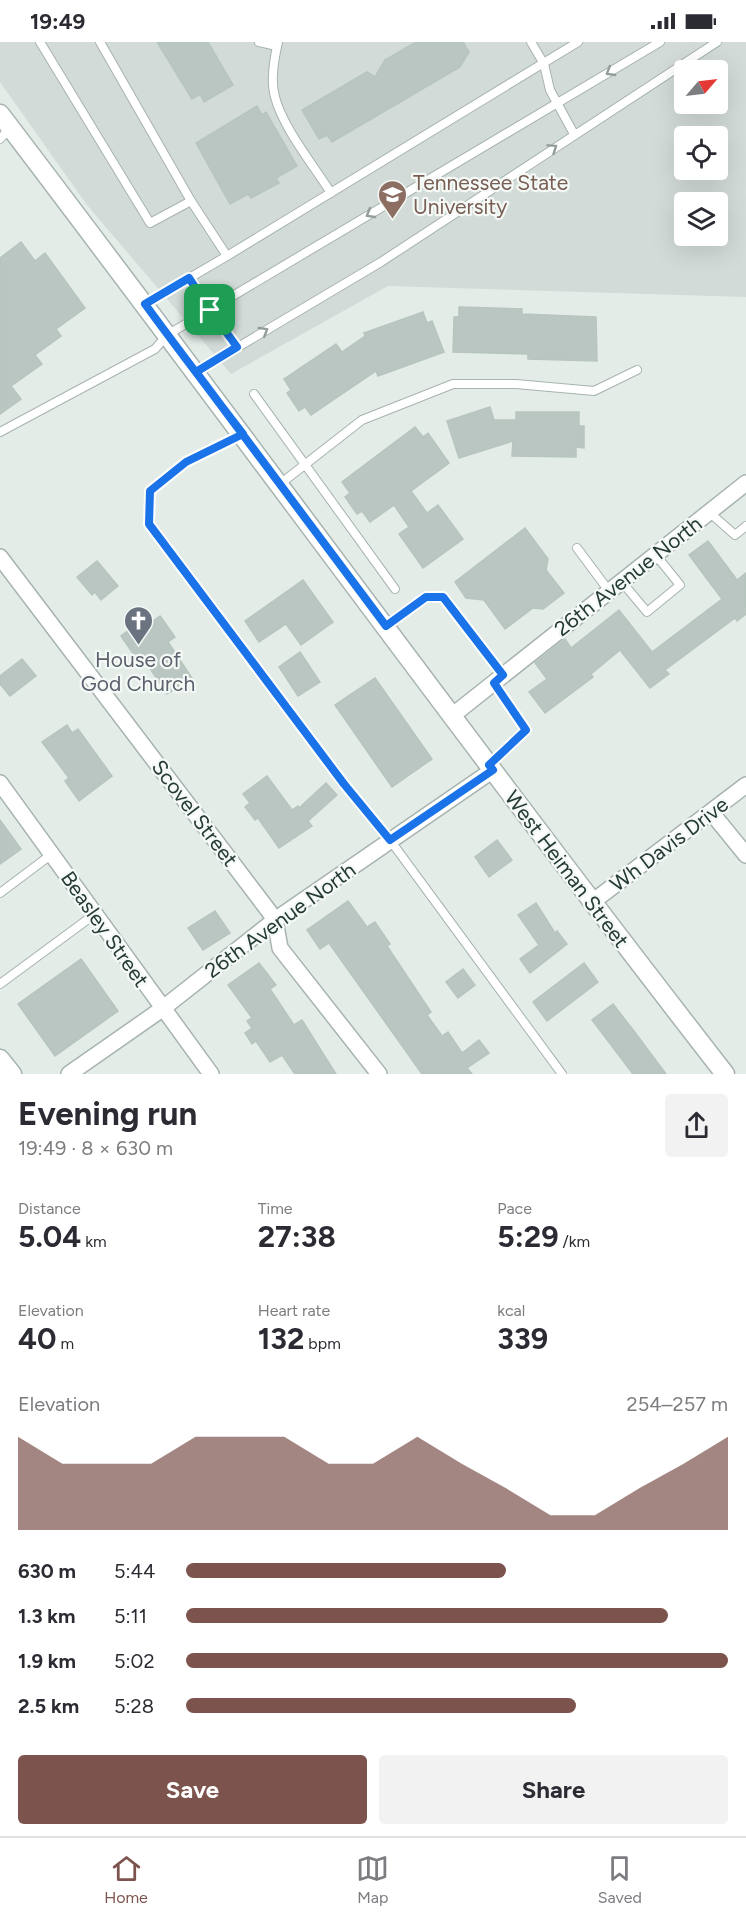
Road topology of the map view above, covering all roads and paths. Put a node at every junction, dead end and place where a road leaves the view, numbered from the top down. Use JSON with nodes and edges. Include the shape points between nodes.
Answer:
{"nodes":[{"id":1,"x":40,"y":42,"type":"edge"},
{"id":2,"x":100,"y":42,"type":"edge"},
{"id":3,"x":259,"y":42,"type":"edge"},
{"id":4,"x":531,"y":42,"type":"edge"},
{"id":5,"x":578,"y":42,"type":"edge"},
{"id":6,"x":660,"y":42,"type":"edge"},
{"id":7,"x":717,"y":42,"type":"edge"},
{"id":8,"x":278,"y":44,"type":"edge"},
{"id":9,"x":544,"y":64,"type":"junction"},
{"id":10,"x":556,"y":103,"type":"junction"},
{"id":11,"x":3,"y":127,"type":"edge"},
{"id":12,"x":574,"y":134,"type":"junction"},
{"id":13,"x":331,"y":194,"type":"junction"},
{"id":14,"x":191,"y":201,"type":"junction"},
{"id":15,"x":228,"y":256,"type":"junction"},
{"id":16,"x":189,"y":278,"type":"junction"},
{"id":17,"x":145,"y":304,"type":"junction"},
{"id":18,"x":210,"y":310,"type":"junction"},
{"id":19,"x":167,"y":335,"type":"junction"},
{"id":20,"x":237,"y":347,"type":"junction"},
{"id":21,"x":637,"y":370,"type":"dead end"},
{"id":22,"x":196,"y":372,"type":"junction"},
{"id":23,"x":254,"y":394,"type":"dead end"},
{"id":24,"x":0,"y":432,"type":"edge"},
{"id":25,"x":243,"y":434,"type":"junction"},
{"id":26,"x":304,"y":465,"type":"junction"},
{"id":27,"x":746,"y":483,"type":"edge"},
{"id":28,"x":280,"y":484,"type":"junction"},
{"id":29,"x":710,"y":512,"type":"junction"},
{"id":30,"x":746,"y":526,"type":"edge"},
{"id":31,"x":577,"y":548,"type":"dead end"},
{"id":32,"x":656,"y":554,"type":"junction"},
{"id":33,"x":0,"y":557,"type":"edge"},
{"id":34,"x":615,"y":586,"type":"junction"},
{"id":35,"x":395,"y":589,"type":"dead end"},
{"id":36,"x":386,"y":626,"type":"junction"},
{"id":37,"x":498,"y":679,"type":"junction"},
{"id":38,"x":453,"y":715,"type":"junction"},
{"id":39,"x":491,"y":768,"type":"junction"},
{"id":40,"x":0,"y":783,"type":"edge"},
{"id":41,"x":746,"y":785,"type":"edge"},
{"id":42,"x":711,"y":812,"type":"junction"},
{"id":43,"x":390,"y":840,"type":"junction"},
{"id":44,"x":52,"y":854,"type":"junction"},
{"id":45,"x":746,"y":855,"type":"edge"},
{"id":46,"x":0,"y":893,"type":"edge"},
{"id":47,"x":591,"y":903,"type":"junction"},
{"id":48,"x":95,"y":914,"type":"junction"},
{"id":49,"x":275,"y":920,"type":"junction"},
{"id":50,"x":0,"y":984,"type":"edge"},
{"id":51,"x":162,"y":1009,"type":"junction"},
{"id":52,"x":0,"y":1060,"type":"edge"},
{"id":53,"x":12,"y":1074,"type":"edge"},
{"id":54,"x":69,"y":1074,"type":"edge"},
{"id":55,"x":211,"y":1074,"type":"edge"},
{"id":56,"x":379,"y":1074,"type":"edge"},
{"id":57,"x":562,"y":1074,"type":"edge"},
{"id":58,"x":724,"y":1074,"type":"edge"}],
"edges":[{"from":1,"to":14,"type":"lane","via":[[150,223]]},
{"from":2,"to":14,"type":"lane"},
{"from":3,"to":8,"type":"lane"},
{"from":4,"to":9,"type":"lane"},
{"from":5,"to":9,"type":"lane"},
{"from":6,"to":10,"type":"lane","one_way":true},
{"from":7,"to":12,"type":"lane"},
{"from":8,"to":13,"type":"lane","via":[[273,62],[274,96]]},
{"from":9,"to":10,"type":"lane"},
{"from":9,"to":13,"type":"lane"},
{"from":10,"to":12,"type":"lane"},
{"from":10,"to":18,"type":"lane","one_way":true},
{"from":11,"to":17,"type":"street","name":"West Heiman Street"},
{"from":20,"to":12,"type":"lane","one_way":true,"via":[[381,262]]},
{"from":13,"to":15,"type":"lane"},
{"from":14,"to":15,"type":"lane"},
{"from":15,"to":16,"type":"lane"},
{"from":16,"to":17,"type":"lane"},
{"from":16,"to":18,"type":"lane"},
{"from":17,"to":19,"type":"street","name":"West Heiman Street"},
{"from":18,"to":19,"type":"lane"},
{"from":18,"to":20,"type":"lane"},
{"from":19,"to":22,"type":"street","name":"West Heiman Street"},
{"from":19,"to":24,"type":"lane","via":[[155,349]]},
{"from":20,"to":22,"type":"lane"},
{"from":21,"to":26,"type":"lane","via":[[594,391],[516,384],[453,384],[362,420]]},
{"from":22,"to":25,"type":"street","name":"West Heiman Street"},
{"from":23,"to":26,"type":"lane"},
{"from":25,"to":28,"type":"street","name":"West Heiman Street"},
{"from":25,"to":43,"type":"lane","via":[[186,462],[150,491],[149,524]]},
{"from":26,"to":28,"type":"lane"},
{"from":26,"to":35,"type":"lane"},
{"from":27,"to":29,"type":"street","name":"26th Avenue North"},
{"from":28,"to":36,"type":"street","name":"West Heiman Street"},
{"from":29,"to":30,"type":"lane","via":[[735,535]]},
{"from":29,"to":32,"type":"street","name":"26th Avenue North"},
{"from":31,"to":34,"type":"lane"},
{"from":32,"to":34,"type":"street","name":"26th Avenue North"},
{"from":32,"to":34,"type":"lane","via":[[680,585],[647,612]]},
{"from":33,"to":49,"type":"street","name":"Scovel Street"},
{"from":34,"to":37,"type":"street","name":"26th Avenue North"},
{"from":36,"to":37,"type":"lane","via":[[426,597],[443,597]]},
{"from":36,"to":38,"type":"street","name":"West Heiman Street"},
{"from":37,"to":38,"type":"street","name":"26th Avenue North"},
{"from":37,"to":39,"type":"lane","via":[[526,730]]},
{"from":38,"to":39,"type":"street","name":"West Heiman Street"},
{"from":39,"to":43,"type":"street","name":"26th Avenue North"},
{"from":39,"to":47,"type":"street","name":"West Heiman Street"},
{"from":40,"to":44,"type":"street","name":"Beasley Street"},
{"from":41,"to":42,"type":"street","name":"Wh Davis Drive"},
{"from":42,"to":45,"type":"street"},
{"from":42,"to":47,"type":"street","name":"Wh Davis Drive"},
{"from":43,"to":49,"type":"street","name":"26th Avenue North"},
{"from":43,"to":57,"type":"lane"},
{"from":44,"to":46,"type":"lane"},
{"from":44,"to":48,"type":"street","name":"Beasley Street"},
{"from":47,"to":58,"type":"street","name":"West Heiman Street"},
{"from":48,"to":50,"type":"lane"},
{"from":48,"to":51,"type":"street","name":"Beasley Street"},
{"from":49,"to":51,"type":"street","name":"26th Avenue North"},
{"from":49,"to":56,"type":"street","name":"Scovel Street","via":[[280,948]]},
{"from":51,"to":54,"type":"street","name":"26th Avenue North"},
{"from":51,"to":55,"type":"street","name":"Beasley Street"},
{"from":52,"to":53,"type":"street"}]}
